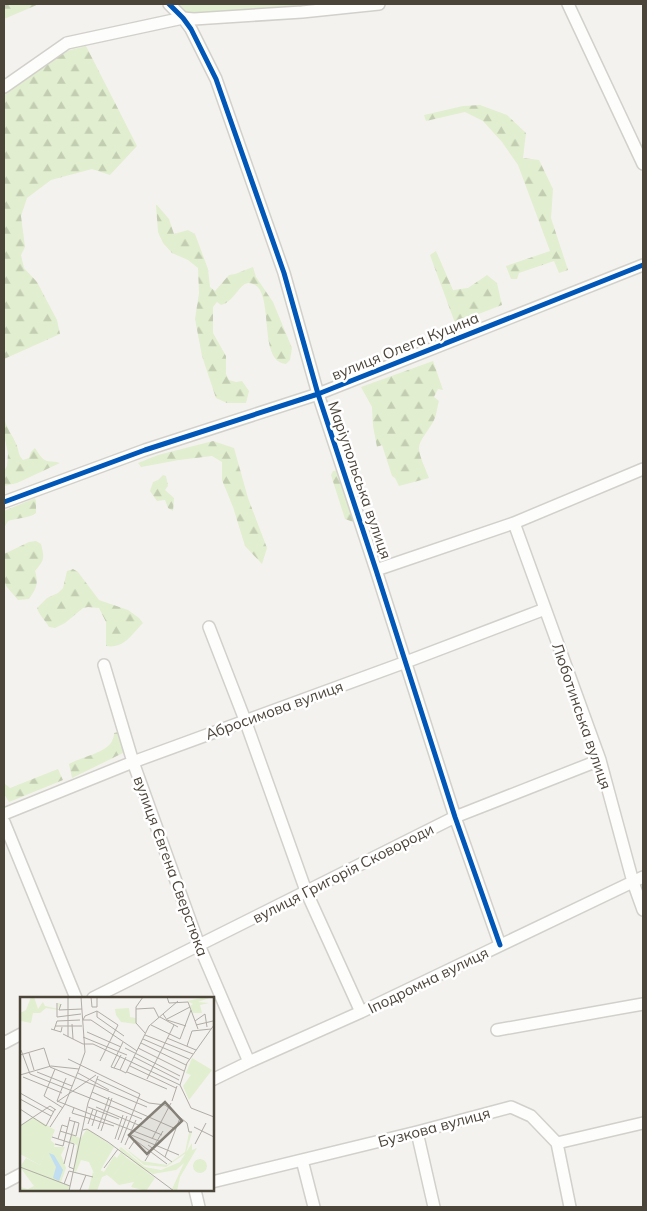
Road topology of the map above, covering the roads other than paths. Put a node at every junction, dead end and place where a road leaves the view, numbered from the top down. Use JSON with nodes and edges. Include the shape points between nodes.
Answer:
{"nodes":[{"id":1,"x":169,"y":4,"type":"edge"},
{"id":2,"x":380,"y":4,"type":"edge"},
{"id":3,"x":568,"y":4,"type":"edge"},
{"id":4,"x":183,"y":18,"type":"junction"},
{"id":5,"x":4,"y":86,"type":"edge"},
{"id":6,"x":643,"y":164,"type":"edge"},
{"id":7,"x":643,"y":265,"type":"edge"},
{"id":8,"x":318,"y":394,"type":"junction"},
{"id":9,"x":643,"y":469,"type":"edge"},
{"id":10,"x":4,"y":502,"type":"edge"},
{"id":11,"x":514,"y":523,"type":"junction"},
{"id":12,"x":376,"y":570,"type":"junction"},
{"id":13,"x":545,"y":609,"type":"junction"},
{"id":14,"x":209,"y":627,"type":"dead end"},
{"id":15,"x":406,"y":662,"type":"junction"},
{"id":16,"x":104,"y":666,"type":"dead end"},
{"id":17,"x":245,"y":720,"type":"junction"},
{"id":18,"x":600,"y":760,"type":"junction"},
{"id":19,"x":133,"y":762,"type":"junction"},
{"id":20,"x":4,"y":814,"type":"edge"},
{"id":21,"x":455,"y":817,"type":"junction"},
{"id":22,"x":4,"y":822,"type":"edge"},
{"id":23,"x":638,"y":879,"type":"edge"},
{"id":24,"x":306,"y":892,"type":"junction"},
{"id":25,"x":643,"y":910,"type":"edge"},
{"id":26,"x":199,"y":945,"type":"junction"},
{"id":27,"x":500,"y":945,"type":"junction"},
{"id":28,"x":76,"y":997,"type":"edge"},
{"id":29,"x":95,"y":997,"type":"edge"},
{"id":30,"x":643,"y":1004,"type":"edge"},
{"id":31,"x":361,"y":1012,"type":"junction"},
{"id":32,"x":497,"y":1030,"type":"dead end"},
{"id":33,"x":20,"y":1035,"type":"edge"},
{"id":34,"x":4,"y":1043,"type":"edge"},
{"id":35,"x":249,"y":1062,"type":"junction"},
{"id":36,"x":214,"y":1079,"type":"edge"},
{"id":37,"x":643,"y":1122,"type":"edge"},
{"id":38,"x":417,"y":1132,"type":"junction"},
{"id":39,"x":557,"y":1143,"type":"junction"},
{"id":40,"x":302,"y":1160,"type":"junction"},
{"id":41,"x":20,"y":1175,"type":"edge"},
{"id":42,"x":214,"y":1182,"type":"edge"},
{"id":43,"x":4,"y":1183,"type":"edge"},
{"id":44,"x":195,"y":1191,"type":"edge"},
{"id":45,"x":198,"y":1207,"type":"edge"},
{"id":46,"x":314,"y":1207,"type":"edge"},
{"id":47,"x":434,"y":1207,"type":"edge"},
{"id":48,"x":570,"y":1207,"type":"edge"}],
"edges":[{"from":1,"to":4,"type":"street","name":"Маріупольська вулиця"},
{"from":2,"to":4,"type":"street"},
{"from":3,"to":6,"type":"street"},
{"from":4,"to":5,"type":"street","via":[[67,43]]},
{"from":4,"to":8,"type":"street","name":"Маріупольська вулиця","via":[[216,79],[284,274]]},
{"from":7,"to":8,"type":"street","name":"вулиця Олега Куцина"},
{"from":8,"to":10,"type":"street","name":"вулиця Олега Куцина","via":[[145,450]]},
{"from":8,"to":12,"type":"street","name":"Маріупольська вулиця"},
{"from":9,"to":11,"type":"street"},
{"from":11,"to":12,"type":"street"},
{"from":11,"to":13,"type":"street","name":"Люботинська вулиця"},
{"from":12,"to":15,"type":"street","name":"Маріупольська вулиця"},
{"from":13,"to":15,"type":"street","name":"Абросимова вулиця"},
{"from":13,"to":18,"type":"street","name":"Люботинська вулиця"},
{"from":14,"to":17,"type":"street"},
{"from":15,"to":17,"type":"street","name":"Абросимова вулиця"},
{"from":15,"to":21,"type":"street","name":"Маріупольська вулиця"},
{"from":16,"to":19,"type":"street","name":"вулиця Євгена Сверстюка"},
{"from":17,"to":19,"type":"street","name":"Абросимова вулиця"},
{"from":17,"to":24,"type":"street"},
{"from":18,"to":21,"type":"street","name":"вулиця Григорія Сковороди"},
{"from":18,"to":23,"type":"street","name":"Люботинська вулиця"},
{"from":19,"to":20,"type":"street","name":"Абросимова вулиця"},
{"from":19,"to":26,"type":"street","name":"вулиця Євгена Сверстюка"},
{"from":21,"to":24,"type":"street","name":"вулиця Григорія Сковороди"},
{"from":21,"to":27,"type":"street","name":"Маріупольська вулиця"},
{"from":22,"to":28,"type":"street"},
{"from":23,"to":25,"type":"street","name":"Люботинська вулиця"},
{"from":23,"to":27,"type":"street","name":"Іподромна вулиця"},
{"from":24,"to":26,"type":"street","name":"вулиця Григорія Сковороди"},
{"from":24,"to":31,"type":"street"},
{"from":26,"to":29,"type":"street","name":"вулиця Григорія Сковороди"},
{"from":26,"to":35,"type":"street","name":"вулиця Євгена Сверстюка"},
{"from":27,"to":31,"type":"street","name":"Іподромна вулиця"},
{"from":30,"to":32,"type":"street"},
{"from":31,"to":35,"type":"street","name":"Іподромна вулиця"},
{"from":33,"to":34,"type":"street"},
{"from":35,"to":36,"type":"street","name":"Іподромна вулиця"},
{"from":37,"to":39,"type":"street"},
{"from":38,"to":39,"type":"street","name":"Бузкова вулиця","via":[[511,1107],[531,1116]]},
{"from":38,"to":40,"type":"street","name":"Бузкова вулиця"},
{"from":38,"to":47,"type":"street"},
{"from":39,"to":48,"type":"street"},
{"from":40,"to":42,"type":"street","name":"Бузкова вулиця"},
{"from":40,"to":46,"type":"street"},
{"from":41,"to":43,"type":"street"},
{"from":44,"to":45,"type":"street"}]}
